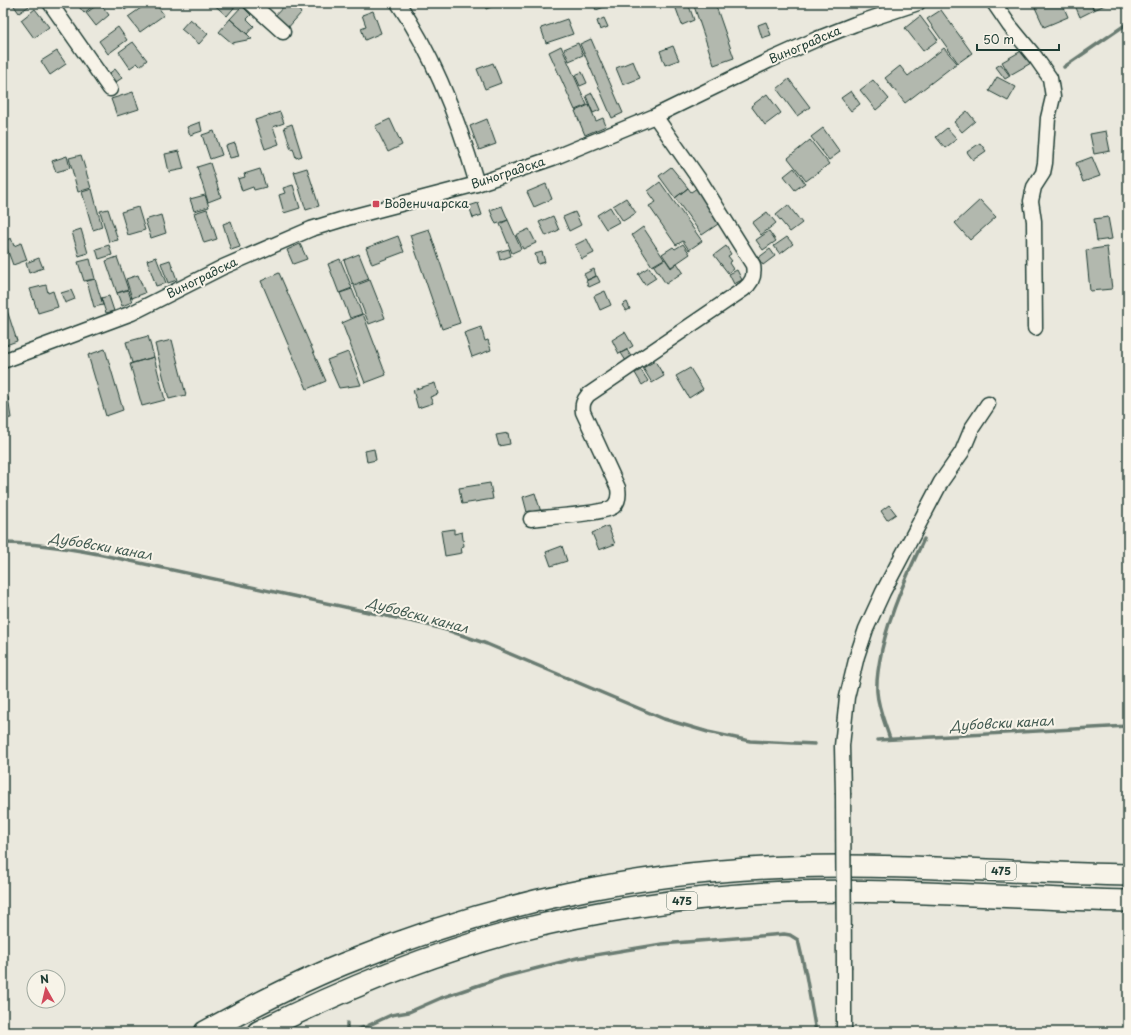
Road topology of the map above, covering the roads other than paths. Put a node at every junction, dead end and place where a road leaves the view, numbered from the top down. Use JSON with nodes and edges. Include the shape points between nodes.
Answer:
{"nodes":[{"id":1,"x":50,"y":3,"type":"edge"},
{"id":2,"x":251,"y":3,"type":"edge"},
{"id":3,"x":398,"y":3,"type":"edge"},
{"id":4,"x":918,"y":3,"type":"edge"},
{"id":5,"x":994,"y":3,"type":"edge"},
{"id":6,"x":283,"y":32,"type":"dead end"},
{"id":7,"x":110,"y":88,"type":"dead end"},
{"id":8,"x":656,"y":116,"type":"junction"},
{"id":9,"x":477,"y":184,"type":"junction"},
{"id":10,"x":1034,"y":328,"type":"dead end"},
{"id":11,"x":3,"y":361,"type":"edge"},
{"id":12,"x":988,"y":404,"type":"dead end"},
{"id":13,"x":531,"y":519,"type":"dead end"},
{"id":14,"x":1128,"y":875,"type":"edge"},
{"id":15,"x":1128,"y":901,"type":"edge"},
{"id":16,"x":205,"y":1032,"type":"edge"},
{"id":17,"x":258,"y":1032,"type":"edge"},
{"id":18,"x":844,"y":1032,"type":"edge"}],
"edges":[{"from":1,"to":7,"type":"street"},
{"from":2,"to":6,"type":"street"},
{"from":3,"to":9,"type":"street","via":[[420,39],[450,104]]},
{"from":4,"to":8,"type":"street","name":"Виноградска","via":[[817,39]]},
{"from":5,"to":10,"type":"street","via":[[1050,78],[1053,98],[1048,118],[1043,173],[1034,187],[1031,201],[1034,221]]},
{"from":8,"to":9,"type":"street","name":"Виноградска","via":[[553,158]]},
{"from":8,"to":13,"type":"street","via":[[753,266],[753,278],[744,289],[584,399],[583,412],[618,488],[619,496],[614,506],[601,511]]},
{"from":9,"to":11,"type":"street","name":"Виноградска","via":[[311,229],[223,267],[132,313]]},
{"from":12,"to":18,"type":"street","bridge":true,"via":[[972,428],[962,452],[942,482],[883,592],[866,629],[847,697],[842,746]]},
{"from":14,"to":16,"type":"highway","number":"475","via":[[838,866],[749,869],[616,884],[511,906],[407,939],[300,983]]},
{"from":15,"to":17,"type":"highway","number":"475","via":[[832,892],[727,896],[620,909],[523,930],[454,950],[364,983]]}]}
